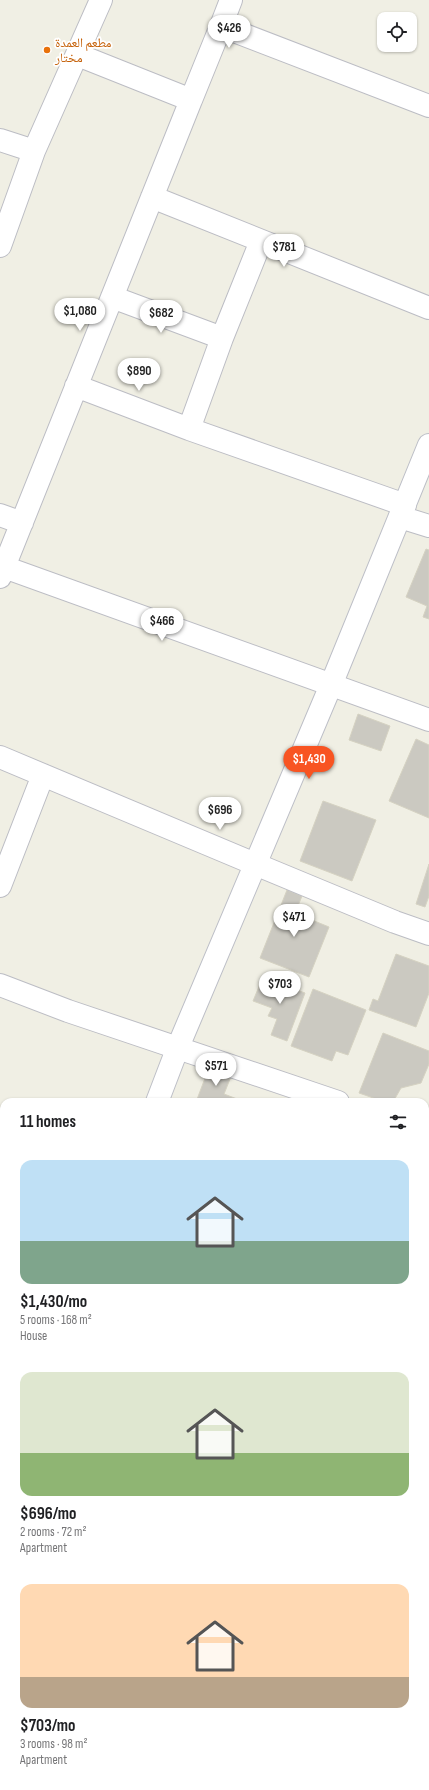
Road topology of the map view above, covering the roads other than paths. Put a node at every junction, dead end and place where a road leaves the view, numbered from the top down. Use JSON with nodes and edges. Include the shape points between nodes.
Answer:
{"nodes":[{"id":1,"x":101,"y":0,"type":"edge"},
{"id":2,"x":231,"y":0,"type":"edge"},
{"id":3,"x":221,"y":26,"type":"junction"},
{"id":4,"x":78,"y":55,"type":"junction"},
{"id":5,"x":191,"y":100,"type":"junction"},
{"id":6,"x":429,"y":106,"type":"edge"},
{"id":7,"x":0,"y":140,"type":"edge"},
{"id":8,"x":34,"y":151,"type":"junction"},
{"id":9,"x":152,"y":197,"type":"junction"},
{"id":10,"x":261,"y":240,"type":"junction"},
{"id":11,"x":0,"y":246,"type":"edge"},
{"id":12,"x":112,"y":297,"type":"junction"},
{"id":13,"x":429,"y":308,"type":"edge"},
{"id":14,"x":222,"y":338,"type":"junction"},
{"id":15,"x":76,"y":386,"type":"junction"},
{"id":16,"x":189,"y":429,"type":"junction"},
{"id":17,"x":429,"y":445,"type":"edge"},
{"id":18,"x":402,"y":511,"type":"junction"},
{"id":19,"x":0,"y":515,"type":"edge"},
{"id":20,"x":22,"y":523,"type":"junction"},
{"id":21,"x":429,"y":526,"type":"edge"},
{"id":22,"x":2,"y":572,"type":"edge"},
{"id":23,"x":331,"y":685,"type":"junction"},
{"id":24,"x":429,"y":720,"type":"edge"},
{"id":25,"x":0,"y":757,"type":"edge"},
{"id":26,"x":44,"y":775,"type":"junction"},
{"id":27,"x":255,"y":864,"type":"junction"},
{"id":28,"x":0,"y":886,"type":"edge"},
{"id":29,"x":429,"y":934,"type":"edge"},
{"id":30,"x":0,"y":985,"type":"edge"},
{"id":31,"x":178,"y":1047,"type":"junction"},
{"id":32,"x":159,"y":1098,"type":"edge"},
{"id":33,"x":326,"y":1098,"type":"edge"}],
"edges":[{"from":1,"to":4,"type":"street"},
{"from":2,"to":3,"type":"street"},
{"from":3,"to":5,"type":"street"},
{"from":3,"to":6,"type":"street"},
{"from":4,"to":5,"type":"street"},
{"from":4,"to":8,"type":"street"},
{"from":5,"to":9,"type":"street"},
{"from":7,"to":8,"type":"street"},
{"from":8,"to":11,"type":"street"},
{"from":9,"to":10,"type":"street"},
{"from":9,"to":12,"type":"street"},
{"from":10,"to":13,"type":"street"},
{"from":10,"to":14,"type":"street"},
{"from":12,"to":14,"type":"street"},
{"from":12,"to":15,"type":"street"},
{"from":14,"to":16,"type":"street"},
{"from":15,"to":16,"type":"street"},
{"from":15,"to":20,"type":"street"},
{"from":16,"to":18,"type":"street"},
{"from":17,"to":18,"type":"street"},
{"from":18,"to":21,"type":"street"},
{"from":18,"to":23,"type":"street"},
{"from":19,"to":20,"type":"street"},
{"from":20,"to":22,"type":"street"},
{"from":22,"to":23,"type":"street"},
{"from":23,"to":24,"type":"street"},
{"from":23,"to":27,"type":"street"},
{"from":25,"to":26,"type":"street"},
{"from":26,"to":27,"type":"street"},
{"from":26,"to":28,"type":"street"},
{"from":27,"to":29,"type":"street"},
{"from":27,"to":31,"type":"street"},
{"from":30,"to":31,"type":"street","via":[[68,1011]]},
{"from":31,"to":32,"type":"street"},
{"from":31,"to":33,"type":"street"}]}
